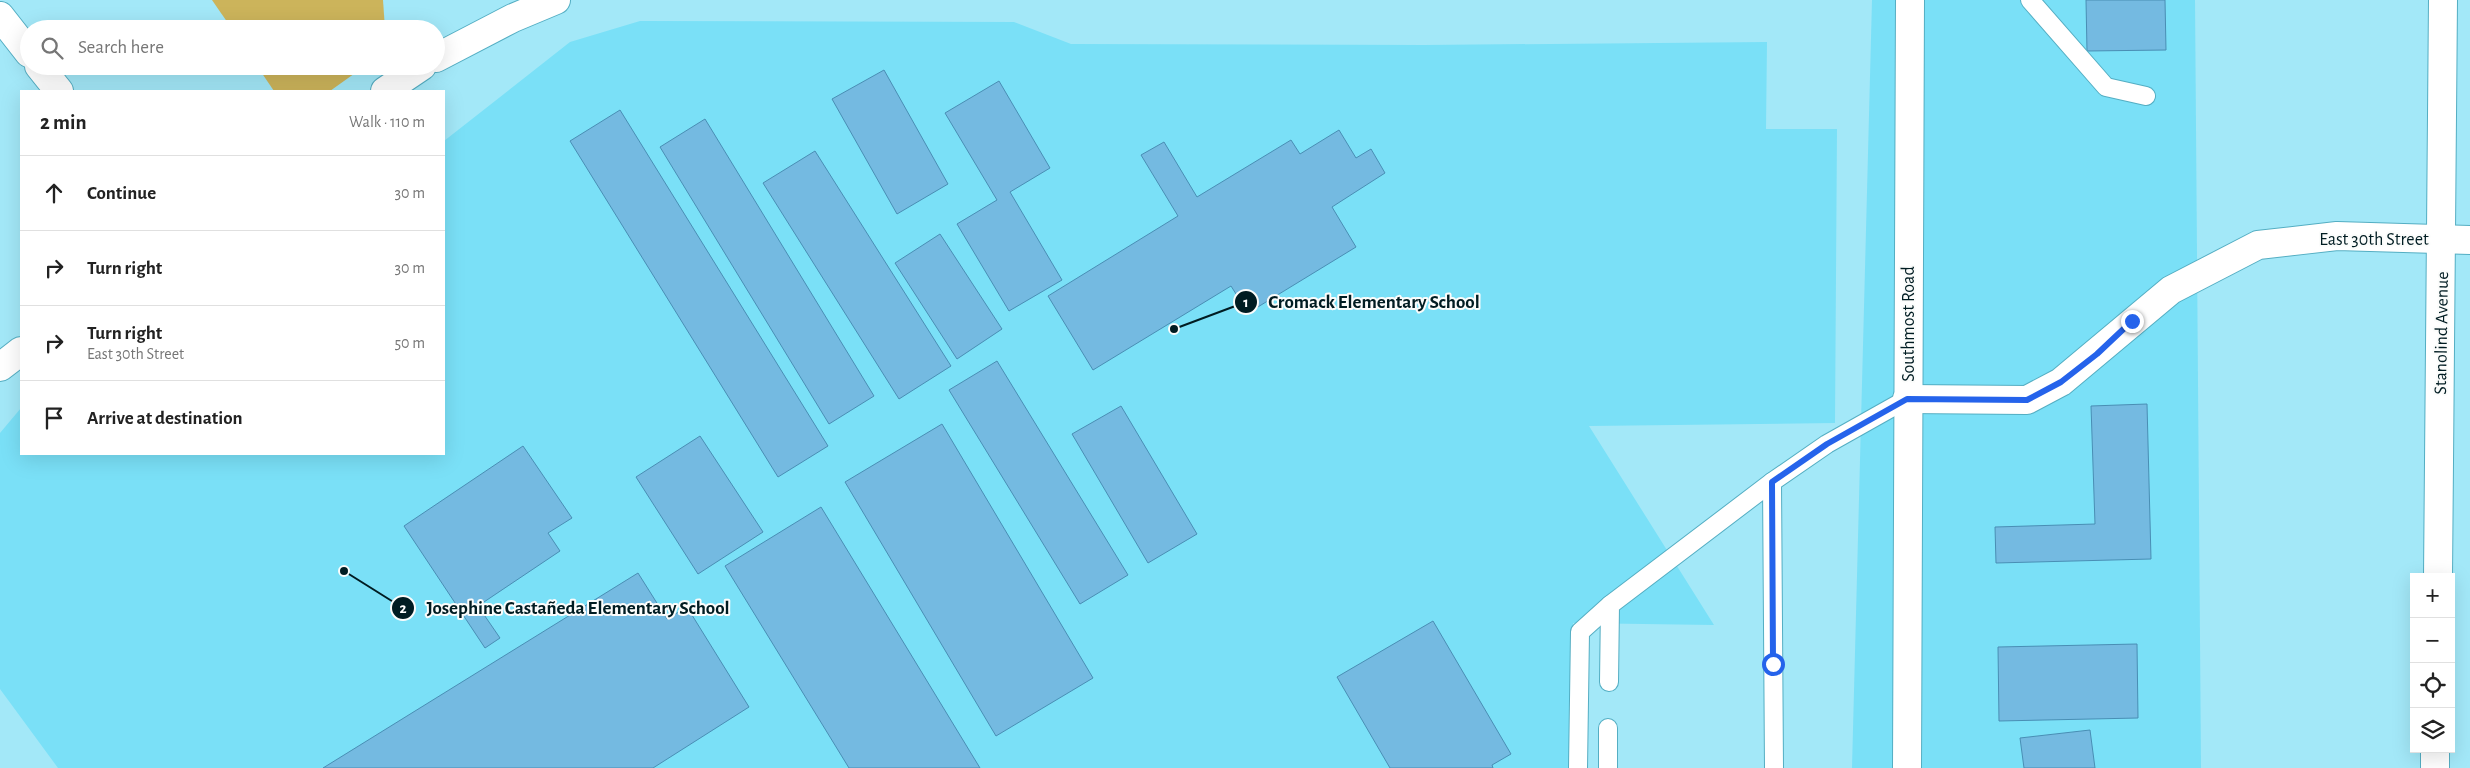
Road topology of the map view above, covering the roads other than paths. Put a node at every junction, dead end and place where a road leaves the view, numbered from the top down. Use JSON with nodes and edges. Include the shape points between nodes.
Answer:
{"nodes":[{"id":1,"x":556,"y":0,"type":"edge"},
{"id":2,"x":1910,"y":0,"type":"edge"},
{"id":3,"x":2030,"y":0,"type":"edge"},
{"id":4,"x":2443,"y":0,"type":"edge"},
{"id":5,"x":0,"y":16,"type":"edge"},
{"id":6,"x":20,"y":42,"type":"edge"},
{"id":7,"x":445,"y":53,"type":"edge"},
{"id":8,"x":46,"y":75,"type":"edge"},
{"id":9,"x":409,"y":75,"type":"edge"},
{"id":10,"x":58,"y":90,"type":"edge"},
{"id":11,"x":386,"y":90,"type":"edge"},
{"id":12,"x":2146,"y":96,"type":"dead end"},
{"id":13,"x":2442,"y":240,"type":"junction"},
{"id":14,"x":2470,"y":240,"type":"edge"},
{"id":15,"x":20,"y":352,"type":"edge"},
{"id":16,"x":0,"y":366,"type":"edge"},
{"id":17,"x":1907,"y":399,"type":"junction"},
{"id":18,"x":1772,"y":482,"type":"junction"},
{"id":19,"x":2438,"y":573,"type":"edge"},
{"id":20,"x":1610,"y":605,"type":"junction"},
{"id":21,"x":1609,"y":682,"type":"dead end"},
{"id":22,"x":1608,"y":728,"type":"dead end"},
{"id":23,"x":2435,"y":753,"type":"edge"},
{"id":24,"x":1578,"y":768,"type":"edge"},
{"id":25,"x":1608,"y":768,"type":"edge"},
{"id":26,"x":1774,"y":768,"type":"edge"},
{"id":27,"x":1907,"y":768,"type":"edge"},
{"id":28,"x":2435,"y":768,"type":"edge"}],
"edges":[{"from":1,"to":7,"type":"street"},
{"from":2,"to":17,"type":"street","name":"Southmost Road"},
{"from":3,"to":12,"type":"lane","via":[[2106,87]]},
{"from":4,"to":13,"type":"street","name":"Stanolind Avenue"},
{"from":5,"to":6,"type":"street"},
{"from":8,"to":10,"type":"street"},
{"from":9,"to":11,"type":"street"},
{"from":13,"to":14,"type":"street","name":"East 30th Street"},
{"from":13,"to":17,"type":"street","name":"East 30th Street","via":[[2337,236],[2258,245],[2171,290],[2061,382],[2027,400]]},
{"from":13,"to":19,"type":"street","name":"Stanolind Avenue"},
{"from":15,"to":16,"type":"street"},
{"from":17,"to":18,"type":"lane","via":[[1827,444]]},
{"from":17,"to":27,"type":"street","name":"Southmost Road"},
{"from":18,"to":20,"type":"lane"},
{"from":18,"to":26,"type":"lane"},
{"from":20,"to":21,"type":"lane"},
{"from":20,"to":24,"type":"lane","via":[[1580,632]]},
{"from":22,"to":25,"type":"lane"},
{"from":23,"to":28,"type":"street"}]}
